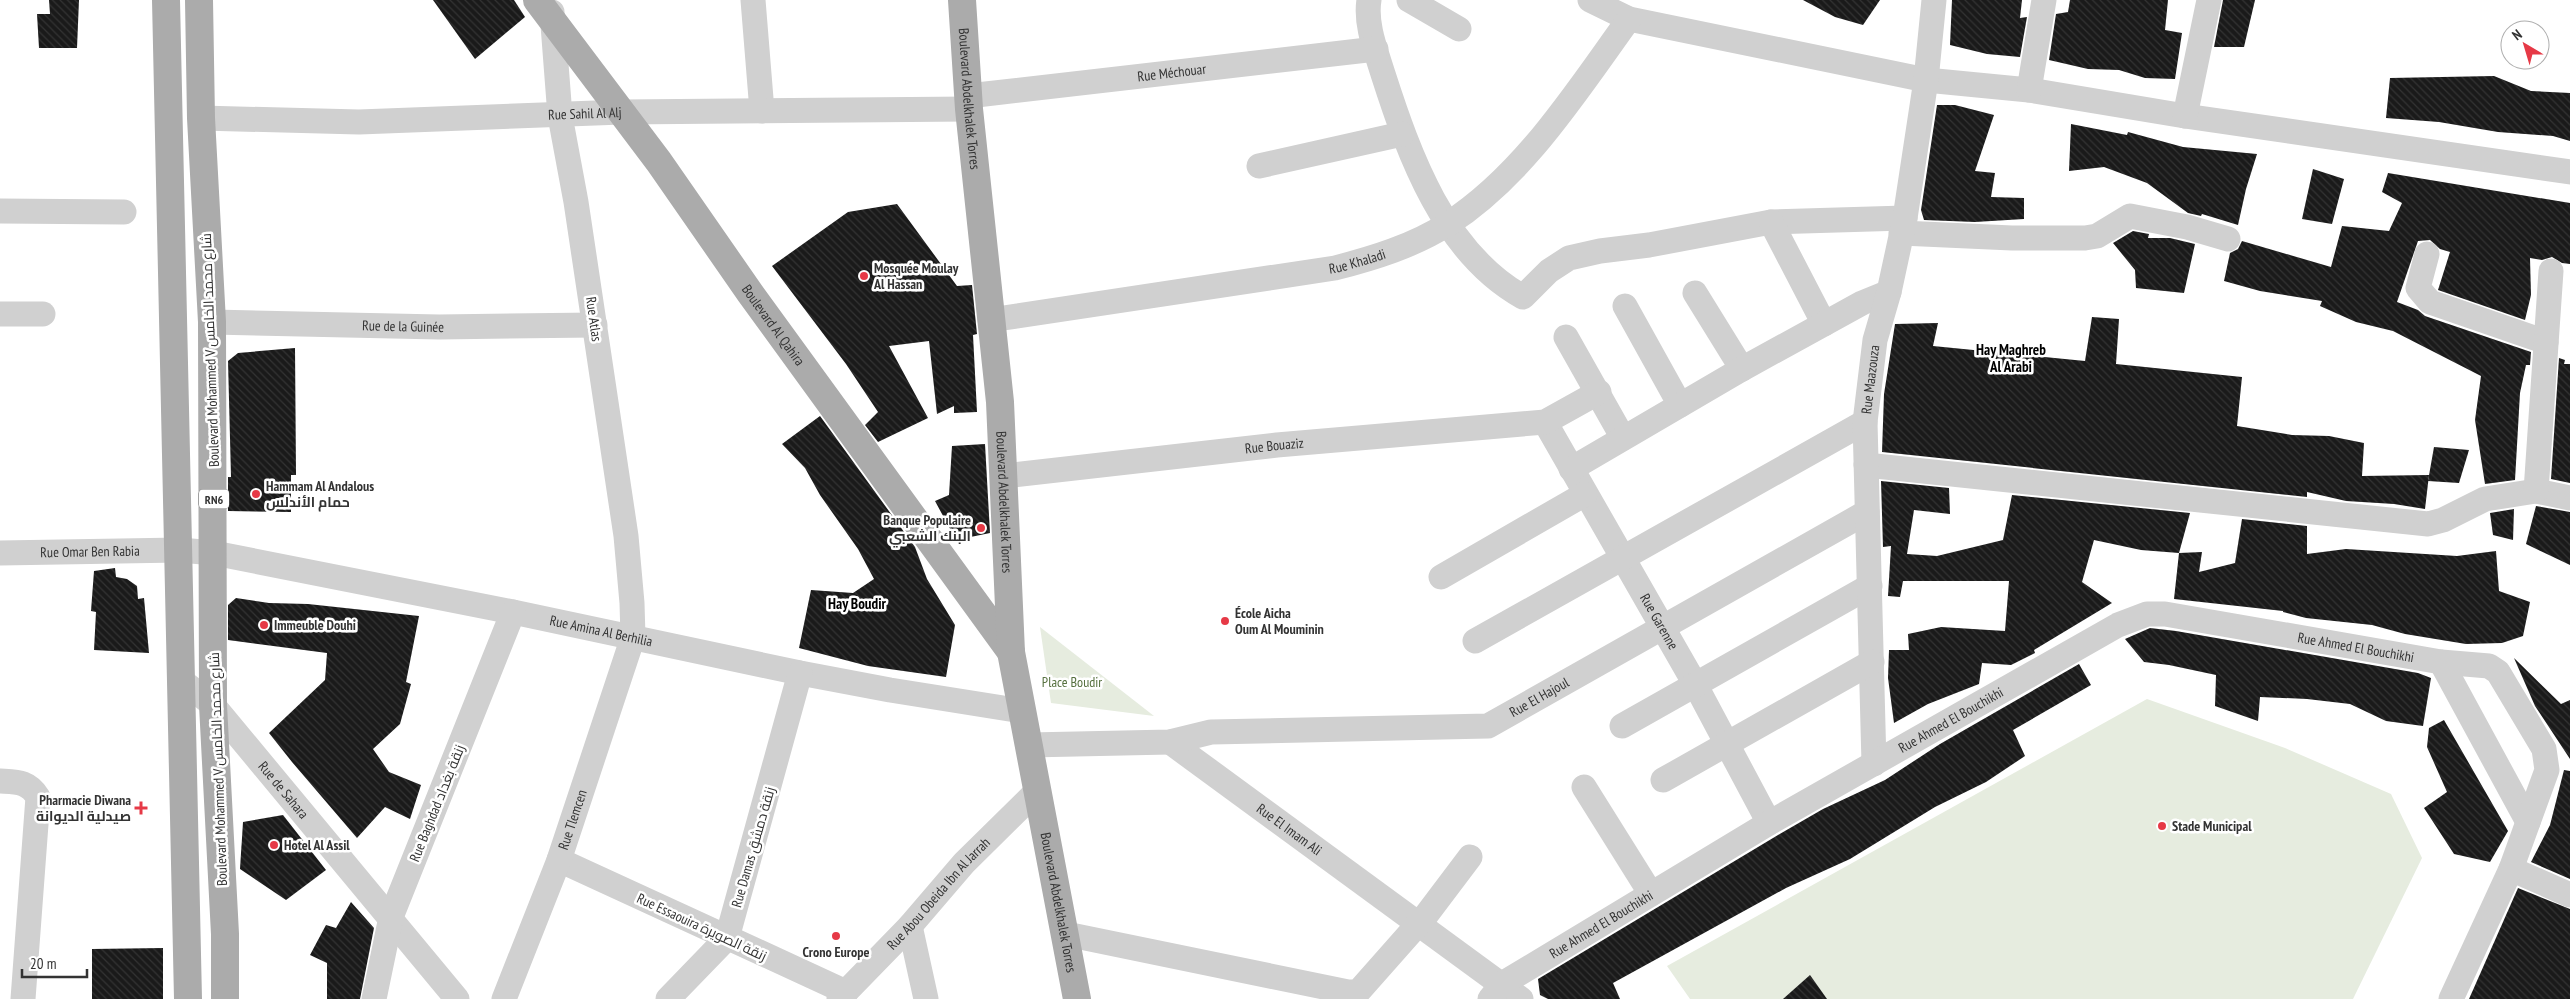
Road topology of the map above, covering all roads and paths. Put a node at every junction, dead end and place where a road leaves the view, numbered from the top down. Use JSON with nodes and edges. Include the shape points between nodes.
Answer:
{"nodes":[{"id":1,"x":166,"y":0,"type":"edge"},
{"id":2,"x":199,"y":0,"type":"edge"},
{"id":3,"x":753,"y":0,"type":"edge"},
{"id":4,"x":962,"y":0,"type":"edge"},
{"id":5,"x":1369,"y":0,"type":"edge"},
{"id":6,"x":1409,"y":0,"type":"edge"},
{"id":7,"x":1590,"y":0,"type":"edge"},
{"id":8,"x":2044,"y":0,"type":"edge"},
{"id":9,"x":2209,"y":0,"type":"edge"},
{"id":10,"x":1931,"y":2,"type":"edge"},
{"id":11,"x":547,"y":7,"type":"edge"},
{"id":12,"x":1627,"y":9,"type":"edge"},
{"id":13,"x":1460,"y":29,"type":"dead end"},
{"id":14,"x":1376,"y":50,"type":"junction"},
{"id":15,"x":1926,"y":80,"type":"junction"},
{"id":16,"x":2029,"y":90,"type":"junction"},
{"id":17,"x":969,"y":102,"type":"junction"},
{"id":18,"x":762,"y":111,"type":"junction"},
{"id":19,"x":622,"y":112,"type":"junction"},
{"id":20,"x":560,"y":116,"type":"junction"},
{"id":21,"x":2186,"y":116,"type":"junction"},
{"id":22,"x":201,"y":118,"type":"junction"},
{"id":23,"x":1402,"y":134,"type":"junction"},
{"id":24,"x":1259,"y":166,"type":"dead end"},
{"id":25,"x":2570,"y":172,"type":"edge"},
{"id":26,"x":0,"y":211,"type":"edge"},
{"id":27,"x":124,"y":212,"type":"dead end"},
{"id":28,"x":1772,"y":222,"type":"junction"},
{"id":29,"x":1448,"y":224,"type":"junction"},
{"id":30,"x":1903,"y":225,"type":"junction"},
{"id":31,"x":2228,"y":238,"type":"dead end"},
{"id":32,"x":2427,"y":254,"type":"dead end"},
{"id":33,"x":2551,"y":271,"type":"dead end"},
{"id":34,"x":1889,"y":292,"type":"junction"},
{"id":35,"x":1695,"y":293,"type":"dead end"},
{"id":36,"x":1625,"y":306,"type":"dead end"},
{"id":37,"x":0,"y":314,"type":"edge"},
{"id":38,"x":43,"y":314,"type":"dead end"},
{"id":39,"x":990,"y":320,"type":"junction"},
{"id":40,"x":212,"y":322,"type":"junction"},
{"id":41,"x":1824,"y":324,"type":"junction"},
{"id":42,"x":595,"y":325,"type":"junction"},
{"id":43,"x":1566,"y":337,"type":"dead end"},
{"id":44,"x":2546,"y":342,"type":"junction"},
{"id":45,"x":1742,"y":369,"type":"junction"},
{"id":46,"x":1599,"y":392,"type":"junction"},
{"id":47,"x":1680,"y":405,"type":"junction"},
{"id":48,"x":1545,"y":422,"type":"junction"},
{"id":49,"x":1865,"y":422,"type":"junction"},
{"id":50,"x":1623,"y":438,"type":"junction"},
{"id":51,"x":1866,"y":465,"type":"junction"},
{"id":52,"x":1571,"y":468,"type":"junction"},
{"id":53,"x":1004,"y":476,"type":"junction"},
{"id":54,"x":2536,"y":491,"type":"junction"},
{"id":55,"x":1585,"y":494,"type":"junction"},
{"id":56,"x":2570,"y":498,"type":"edge"},
{"id":57,"x":1868,"y":512,"type":"junction"},
{"id":58,"x":180,"y":550,"type":"junction"},
{"id":59,"x":0,"y":553,"type":"edge"},
{"id":60,"x":214,"y":553,"type":"junction"},
{"id":61,"x":1622,"y":558,"type":"junction"},
{"id":62,"x":1441,"y":577,"type":"dead end"},
{"id":63,"x":1870,"y":586,"type":"junction"},
{"id":64,"x":513,"y":612,"type":"junction"},
{"id":65,"x":1662,"y":629,"type":"junction"},
{"id":66,"x":633,"y":638,"type":"junction"},
{"id":67,"x":1475,"y":641,"type":"dead end"},
{"id":68,"x":1011,"y":652,"type":"junction"},
{"id":69,"x":1872,"y":662,"type":"junction"},
{"id":70,"x":2440,"y":662,"type":"junction"},
{"id":71,"x":800,"y":673,"type":"junction"},
{"id":72,"x":181,"y":680,"type":"junction"},
{"id":73,"x":1695,"y":684,"type":"junction"},
{"id":74,"x":213,"y":705,"type":"junction"},
{"id":75,"x":1022,"y":711,"type":"junction"},
{"id":76,"x":1622,"y":726,"type":"dead end"},
{"id":77,"x":1170,"y":742,"type":"junction"},
{"id":78,"x":1727,"y":744,"type":"junction"},
{"id":79,"x":1029,"y":745,"type":"junction"},
{"id":80,"x":1874,"y":764,"type":"junction"},
{"id":81,"x":1663,"y":780,"type":"dead end"},
{"id":82,"x":0,"y":781,"type":"edge"},
{"id":83,"x":1584,"y":787,"type":"dead end"},
{"id":84,"x":1038,"y":790,"type":"junction"},
{"id":85,"x":2528,"y":822,"type":"junction"},
{"id":86,"x":1769,"y":823,"type":"junction"},
{"id":87,"x":1470,"y":857,"type":"dead end"},
{"id":88,"x":559,"y":860,"type":"junction"},
{"id":89,"x":2511,"y":869,"type":"junction"},
{"id":90,"x":1650,"y":894,"type":"junction"},
{"id":91,"x":2570,"y":895,"type":"edge"},
{"id":92,"x":391,"y":917,"type":"junction"},
{"id":93,"x":1418,"y":922,"type":"junction"},
{"id":94,"x":910,"y":926,"type":"junction"},
{"id":95,"x":1066,"y":934,"type":"junction"},
{"id":96,"x":727,"y":938,"type":"junction"},
{"id":97,"x":1496,"y":991,"type":"edge"},
{"id":98,"x":843,"y":996,"type":"edge"},
{"id":99,"x":23,"y":999,"type":"edge"},
{"id":100,"x":188,"y":999,"type":"edge"},
{"id":101,"x":226,"y":999,"type":"edge"},
{"id":102,"x":374,"y":999,"type":"edge"},
{"id":103,"x":457,"y":999,"type":"edge"},
{"id":104,"x":504,"y":999,"type":"edge"},
{"id":105,"x":668,"y":999,"type":"edge"},
{"id":106,"x":926,"y":999,"type":"edge"},
{"id":107,"x":1077,"y":999,"type":"edge"},
{"id":108,"x":1522,"y":999,"type":"edge"},
{"id":109,"x":2452,"y":999,"type":"edge"}],
"edges":[{"from":1,"to":58,"type":"main road","number":"RN6"},
{"from":2,"to":22,"type":"main road","name":"Boulevard Mohammed V شارع محمد الخامس","number":"RN6"},
{"from":3,"to":18,"type":"street"},
{"from":4,"to":17,"type":"main road","name":"Boulevard Abdelkhalek Torres"},
{"from":5,"to":14,"type":"street","via":[[1369,23]]},
{"from":6,"to":13,"type":"street"},
{"from":7,"to":12,"type":"street"},
{"from":8,"to":16,"type":"street"},
{"from":9,"to":21,"type":"street"},
{"from":10,"to":15,"type":"street","name":"Rue Maazouza"},
{"from":11,"to":19,"type":"main road","name":"Boulevard Al Qahira"},
{"from":11,"to":20,"type":"street","name":"Rue Atlas"},
{"from":12,"to":15,"type":"street"},
{"from":12,"to":29,"type":"street","name":"Rue Khaladi","via":[[1535,144],[1477,202]]},
{"from":14,"to":17,"type":"street","name":"Rue Méchouar"},
{"from":14,"to":23,"type":"street"},
{"from":15,"to":16,"type":"street"},
{"from":15,"to":30,"type":"street","name":"Rue Maazouza"},
{"from":16,"to":21,"type":"street"},
{"from":17,"to":18,"type":"street","name":"Rue Sahil Al Alj"},
{"from":17,"to":39,"type":"main road","name":"Boulevard Abdelkhalek Torres"},
{"from":18,"to":19,"type":"street","name":"Rue Sahil Al Alj"},
{"from":19,"to":20,"type":"street","name":"Rue Sahil Al Alj"},
{"from":19,"to":68,"type":"main road","name":"Boulevard Al Qahira"},
{"from":20,"to":22,"type":"street","name":"Rue Sahil Al Alj","via":[[359,122]]},
{"from":20,"to":42,"type":"street","name":"Rue Atlas"},
{"from":21,"to":25,"type":"street"},
{"from":22,"to":40,"type":"main road","name":"Boulevard Mohammed V شارع محمد الخامس","number":"RN6"},
{"from":23,"to":24,"type":"street"},
{"from":23,"to":29,"type":"street"},
{"from":26,"to":27,"type":"street"},
{"from":28,"to":29,"type":"street","via":[[1569,258],[1548,271],[1523,297],[1485,267]]},
{"from":28,"to":30,"type":"street"},
{"from":28,"to":41,"type":"street"},
{"from":29,"to":39,"type":"street","name":"Rue Khaladi","via":[[1401,247],[1334,268]]},
{"from":30,"to":31,"type":"street","via":[[2012,238],[2085,238],[2097,236],[2130,216]]},
{"from":30,"to":34,"type":"street","name":"Rue Maazouza"},
{"from":32,"to":44,"type":"street","via":[[2418,288],[2430,302]]},
{"from":33,"to":44,"type":"street"},
{"from":34,"to":41,"type":"street"},
{"from":34,"to":49,"type":"street","name":"Rue Maazouza","via":[[1875,340]]},
{"from":35,"to":45,"type":"street"},
{"from":36,"to":47,"type":"street"},
{"from":37,"to":38,"type":"street"},
{"from":39,"to":53,"type":"main road","name":"Boulevard Abdelkhalek Torres","via":[[1000,402]]},
{"from":40,"to":42,"type":"street","name":"Rue de la Guinée","via":[[439,327]]},
{"from":40,"to":60,"type":"main road","name":"Boulevard Mohammed V شارع محمد الخامس","number":"RN6"},
{"from":41,"to":45,"type":"street"},
{"from":42,"to":66,"type":"street","name":"Rue Atlas","via":[[626,536]]},
{"from":43,"to":46,"type":"street"},
{"from":44,"to":54,"type":"street"},
{"from":45,"to":47,"type":"street"},
{"from":46,"to":48,"type":"street"},
{"from":46,"to":50,"type":"street"},
{"from":47,"to":50,"type":"street"},
{"from":48,"to":52,"type":"street","name":"Rue Garenne"},
{"from":48,"to":53,"type":"street","name":"Rue Bouaziz","via":[[1277,446]]},
{"from":49,"to":51,"type":"street","name":"Rue Maazouza"},
{"from":49,"to":61,"type":"street"},
{"from":50,"to":52,"type":"street"},
{"from":51,"to":54,"type":"street","via":[[2428,524],[2485,500]]},
{"from":51,"to":57,"type":"street","name":"Rue Maazouza"},
{"from":52,"to":55,"type":"street","name":"Rue Garenne"},
{"from":53,"to":68,"type":"main road","name":"Boulevard Abdelkhalek Torres"},
{"from":54,"to":56,"type":"street"},
{"from":55,"to":61,"type":"street","name":"Rue Garenne"},
{"from":55,"to":62,"type":"street"},
{"from":57,"to":63,"type":"street","name":"Rue Maazouza"},
{"from":57,"to":65,"type":"street","name":"Rue El Hajoul"},
{"from":58,"to":59,"type":"street","name":"Rue Omar Ben Rabia"},
{"from":58,"to":60,"type":"street","name":"Rue Amina Al Berhilia"},
{"from":58,"to":72,"type":"main road","number":"RN6"},
{"from":60,"to":64,"type":"street","name":"Rue Amina Al Berhilia"},
{"from":60,"to":74,"type":"main road","name":"Boulevard Mohammed V شارع محمد الخامس","number":"RN6"},
{"from":61,"to":65,"type":"street","name":"Rue Garenne"},
{"from":61,"to":67,"type":"street"},
{"from":63,"to":69,"type":"street","name":"Rue Maazouza"},
{"from":63,"to":73,"type":"street"},
{"from":64,"to":66,"type":"street","name":"Rue Amina Al Berhilia"},
{"from":64,"to":92,"type":"street","name":"Rue Baghdad زنقة بغداد"},
{"from":65,"to":73,"type":"street","name":"Rue Garenne"},
{"from":65,"to":77,"type":"street","name":"Rue El Hajoul","via":[[1488,726],[1211,732]]},
{"from":66,"to":71,"type":"street","name":"Rue Amina Al Berhilia"},
{"from":66,"to":88,"type":"street","name":"Rue Tlemcen"},
{"from":68,"to":75,"type":"main road","name":"Boulevard Abdelkhalek Torres"},
{"from":69,"to":78,"type":"street"},
{"from":69,"to":80,"type":"street","name":"Rue Maazouza"},
{"from":70,"to":80,"type":"street","name":"Rue Ahmed El Bouchikhi","via":[[2165,614],[2147,614],[2118,625]]},
{"from":70,"to":85,"type":"street"},
{"from":70,"to":85,"type":"street","name":"Rue Ahmed El Bouchikhi","via":[[2489,666],[2498,672],[2544,749],[2547,770]]},
{"from":71,"to":75,"type":"street","name":"Rue Amina Al Berhilia"},
{"from":71,"to":96,"type":"street","name":"Rue Damas زنقة دمشق"},
{"from":72,"to":74,"type":"street","name":"Rue de Sahara"},
{"from":72,"to":100,"type":"main road","number":"RN6"},
{"from":73,"to":76,"type":"street"},
{"from":73,"to":78,"type":"street","name":"Rue Garenne"},
{"from":74,"to":92,"type":"street","name":"Rue de Sahara"},
{"from":74,"to":101,"type":"main road","name":"Boulevard Mohammed V شارع محمد الخامس","number":"RN6"},
{"from":75,"to":79,"type":"main road","name":"Boulevard Abdelkhalek Torres"},
{"from":77,"to":79,"type":"street"},
{"from":77,"to":93,"type":"street","name":"Rue El Imam Ali"},
{"from":78,"to":81,"type":"street"},
{"from":78,"to":86,"type":"street","name":"Rue Garenne"},
{"from":79,"to":84,"type":"main road","name":"Boulevard Abdelkhalek Torres"},
{"from":80,"to":86,"type":"street","name":"Rue Ahmed El Bouchikhi"},
{"from":82,"to":99,"type":"street","via":[[23,782],[38,797]]},
{"from":83,"to":90,"type":"street"},
{"from":84,"to":94,"type":"street","name":"Rue Abou Obeida Ibn Al Jarrah","via":[[964,863]]},
{"from":84,"to":95,"type":"main road","name":"Boulevard Abdelkhalek Torres"},
{"from":85,"to":89,"type":"street","name":"Rue Ahmed El Bouchikhi"},
{"from":86,"to":90,"type":"street","name":"Rue Ahmed El Bouchikhi"},
{"from":87,"to":93,"type":"street"},
{"from":88,"to":96,"type":"street","name":"Rue Essaouira زنقة الصويرة"},
{"from":88,"to":104,"type":"street","name":"Rue Tlemcen"},
{"from":89,"to":91,"type":"street"},
{"from":89,"to":109,"type":"street","name":"Rue Ahmed El Bouchikhi"},
{"from":90,"to":97,"type":"street","name":"Rue Ahmed El Bouchikhi"},
{"from":92,"to":102,"type":"street","name":"Rue Baghdad زنقة بغداد"},
{"from":92,"to":103,"type":"street","name":"Rue de Sahara"},
{"from":93,"to":95,"type":"street","via":[[1358,992],[1173,958]]},
{"from":93,"to":97,"type":"street","name":"Rue El Imam Ali"},
{"from":94,"to":98,"type":"street","name":"Rue Abou Obeida Ibn Al Jarrah"},
{"from":94,"to":106,"type":"street"},
{"from":95,"to":107,"type":"main road","name":"Boulevard Abdelkhalek Torres"},
{"from":96,"to":98,"type":"street","name":"Rue Essaouira زنقة الصويرة"},
{"from":96,"to":105,"type":"street","name":"Rue Damas زنقة دمشق"},
{"from":97,"to":108,"type":"street","name":"Rue El Imam Ali"}]}
